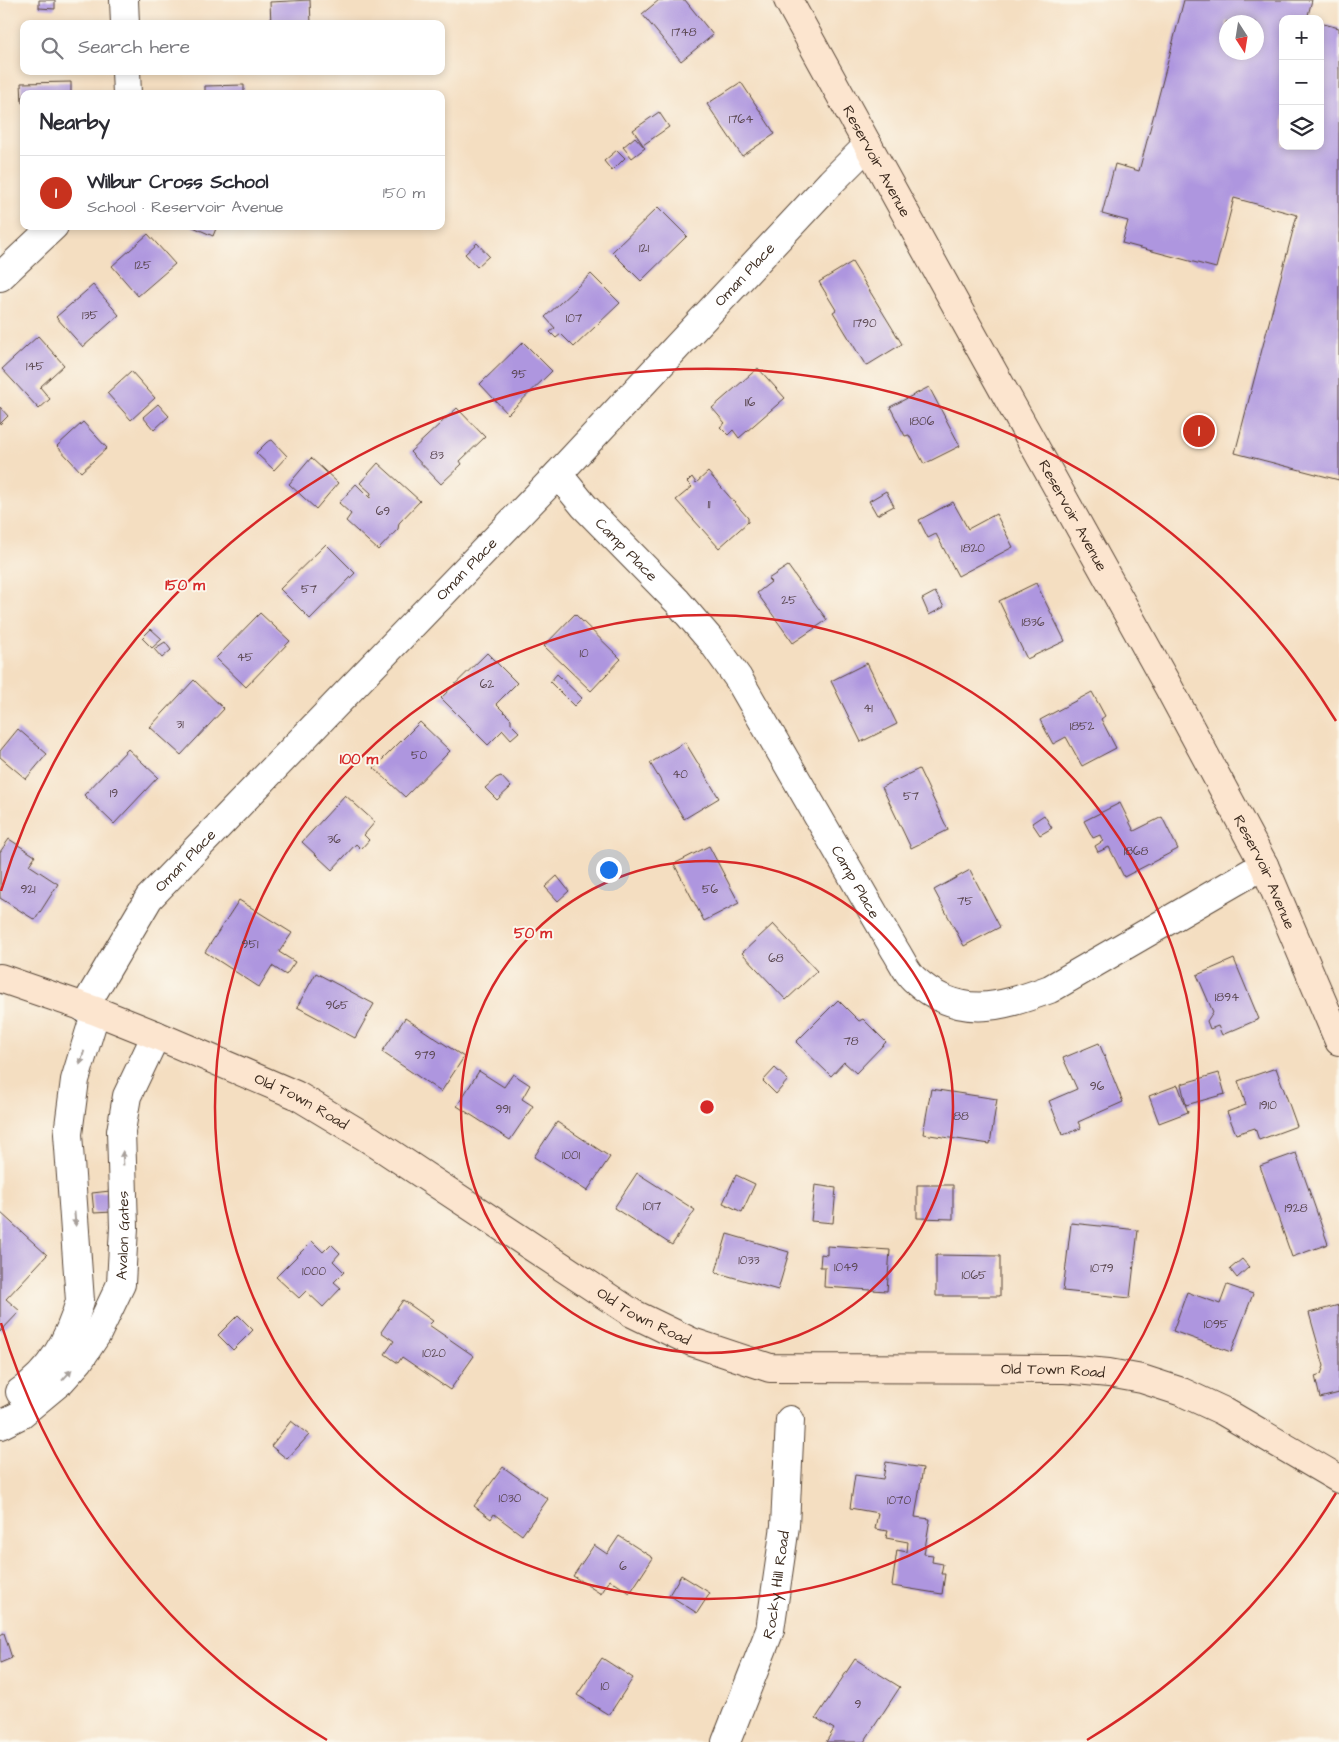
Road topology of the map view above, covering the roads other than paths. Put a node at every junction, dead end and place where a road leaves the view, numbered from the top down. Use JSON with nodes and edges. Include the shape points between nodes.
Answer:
{"nodes":[{"id":1,"x":124,"y":0,"type":"edge"},
{"id":2,"x":788,"y":0,"type":"edge"},
{"id":3,"x":125,"y":20,"type":"edge"},
{"id":4,"x":126,"y":75,"type":"edge"},
{"id":5,"x":127,"y":90,"type":"edge"},
{"id":6,"x":868,"y":145,"type":"junction"},
{"id":7,"x":50,"y":230,"type":"edge"},
{"id":8,"x":0,"y":277,"type":"edge"},
{"id":9,"x":558,"y":474,"type":"junction"},
{"id":10,"x":1264,"y":865,"type":"junction"},
{"id":11,"x":0,"y":978,"type":"edge"},
{"id":12,"x":90,"y":1009,"type":"junction"},
{"id":13,"x":156,"y":1035,"type":"junction"},
{"id":14,"x":1339,"y":1040,"type":"edge"},
{"id":15,"x":0,"y":1404,"type":"edge"},
{"id":16,"x":790,"y":1420,"type":"dead end"},
{"id":17,"x":0,"y":1425,"type":"edge"},
{"id":18,"x":1339,"y":1479,"type":"edge"},
{"id":19,"x":726,"y":1742,"type":"edge"}],
"edges":[{"from":1,"to":3,"type":"street"},
{"from":2,"to":6,"type":"main road","name":"Reservoir Avenue"},
{"from":4,"to":5,"type":"street"},
{"from":6,"to":9,"type":"street","name":"Oman Place"},
{"from":6,"to":10,"type":"main road","name":"Reservoir Avenue"},
{"from":7,"to":8,"type":"street"},
{"from":9,"to":10,"type":"street","name":"Camp Place","via":[[713,643],[738,678],[913,978],[950,1003],[969,1007],[992,1006],[1050,989]]},
{"from":9,"to":12,"type":"street","name":"Oman Place","via":[[149,898]]},
{"from":10,"to":14,"type":"main road","name":"Reservoir Avenue"},
{"from":11,"to":12,"type":"main road","name":"Old Town Road"},
{"from":12,"to":13,"type":"main road","name":"Old Town Road"},
{"from":12,"to":15,"type":"street","one_way":true,"via":[[68,1134],[80,1301],[73,1326],[50,1365],[30,1385]]},
{"from":17,"to":13,"type":"street","name":"Avalon Gates","one_way":true,"via":[[20,1415],[61,1381],[79,1361],[97,1334],[121,1284],[124,1227],[121,1131],[128,1096]]},
{"from":13,"to":18,"type":"main road","name":"Old Town Road","via":[[296,1095],[632,1313],[692,1342],[770,1368],[1065,1368],[1142,1379],[1182,1392],[1223,1412]]},
{"from":16,"to":19,"type":"street","name":"Rocky Hill Road","via":[[785,1526],[770,1630]]}]}
